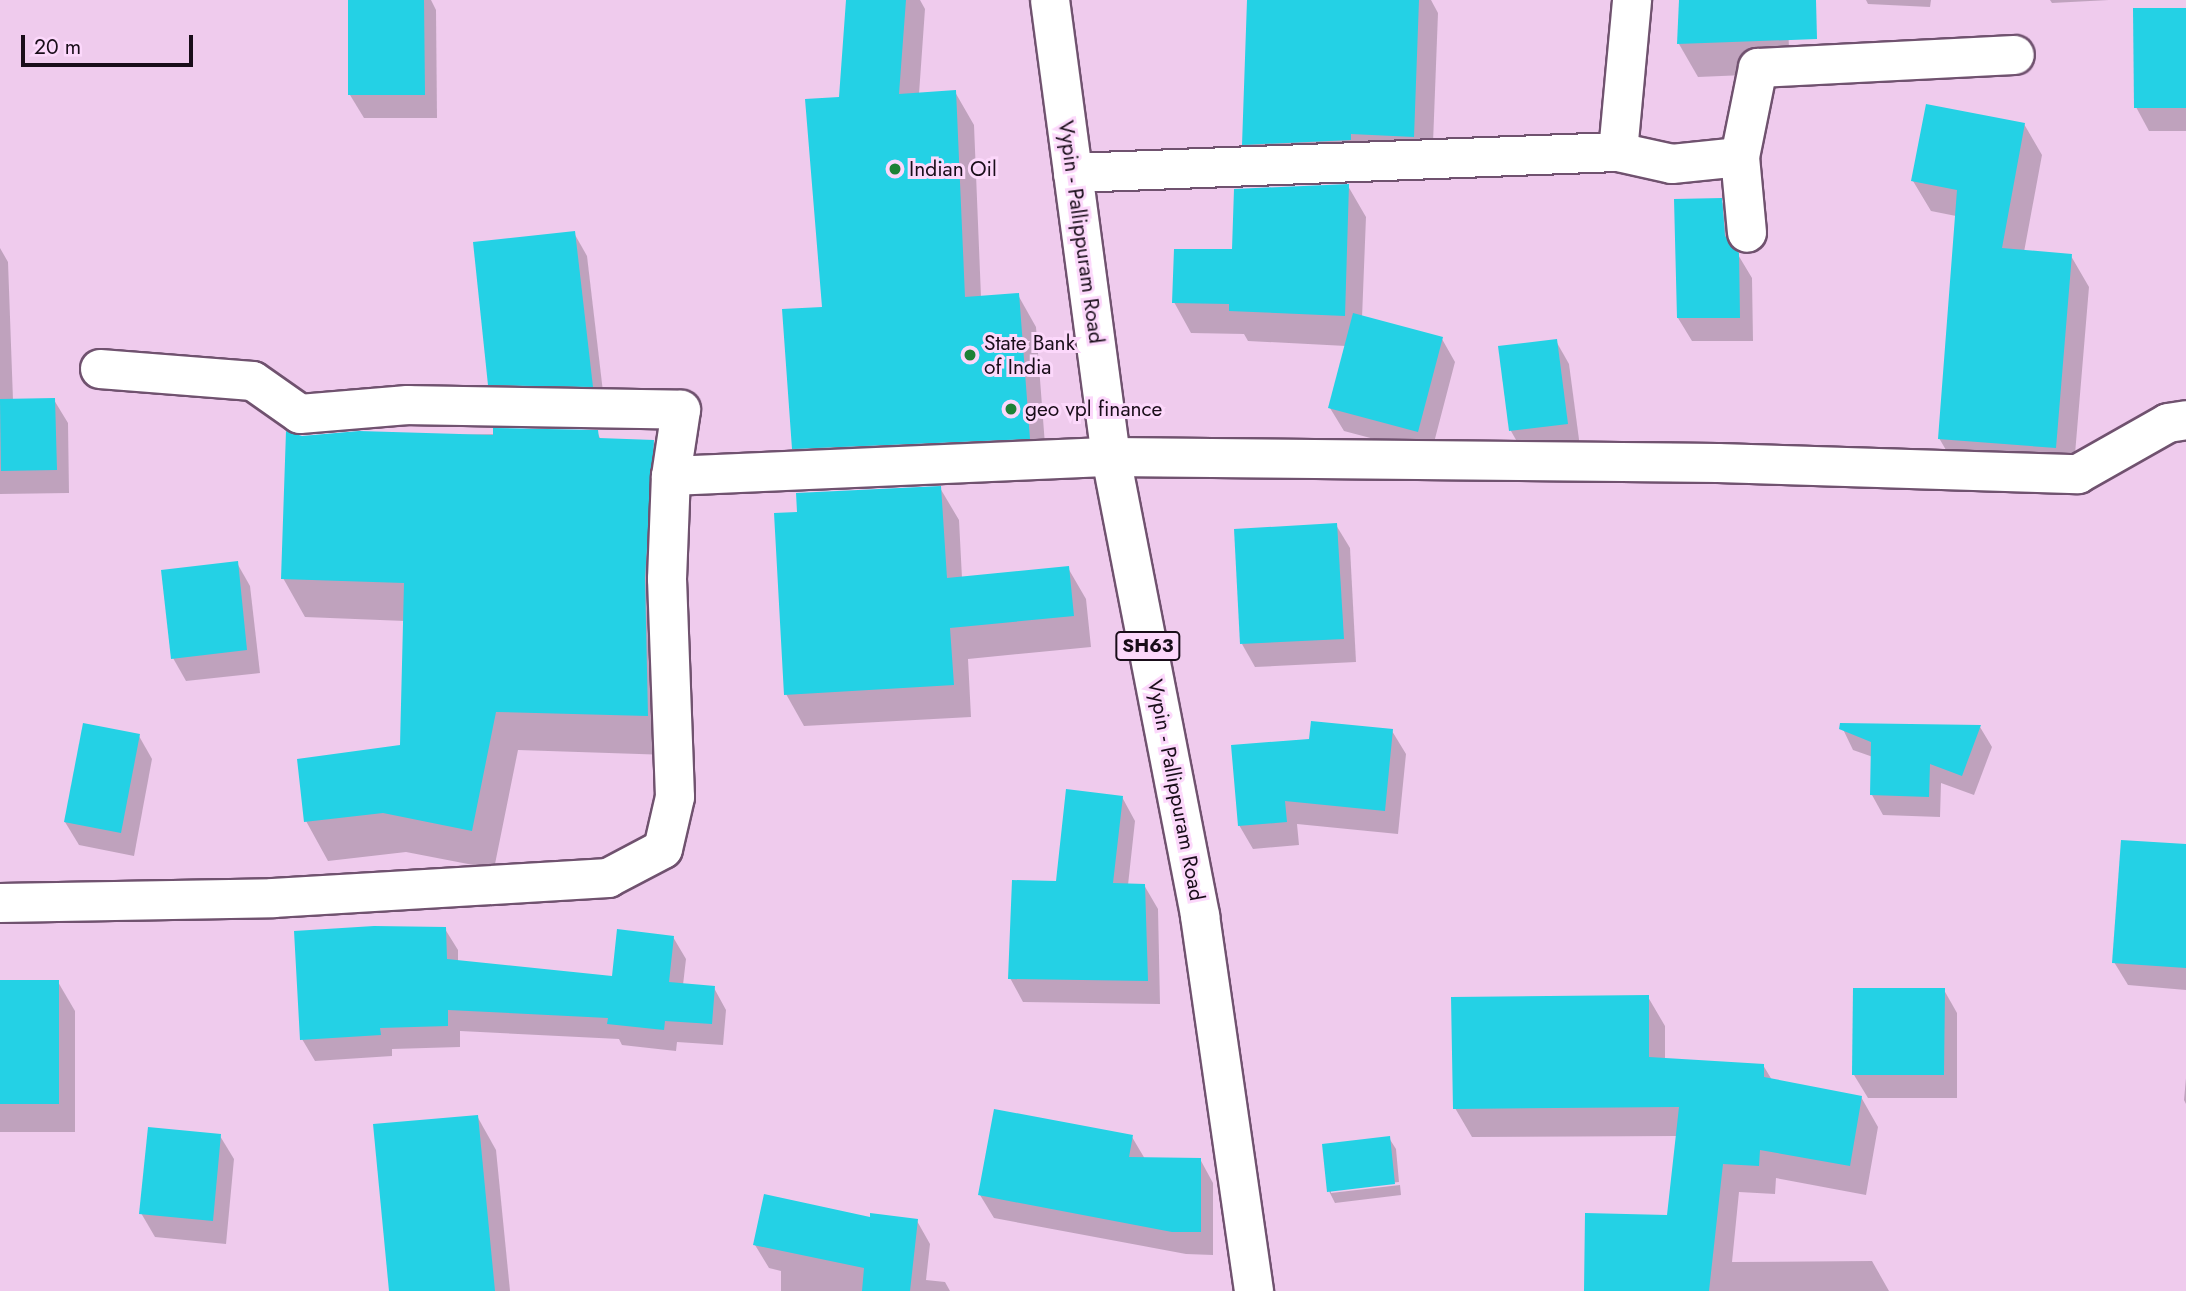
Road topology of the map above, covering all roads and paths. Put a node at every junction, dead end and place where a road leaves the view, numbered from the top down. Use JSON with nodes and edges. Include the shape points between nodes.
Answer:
{"nodes":[{"id":1,"x":1050,"y":0,"type":"edge"},
{"id":2,"x":1632,"y":0,"type":"edge"},
{"id":3,"x":2015,"y":55,"type":"dead end"},
{"id":4,"x":1618,"y":152,"type":"junction"},
{"id":5,"x":1740,"y":157,"type":"junction"},
{"id":6,"x":1073,"y":173,"type":"junction"},
{"id":7,"x":1747,"y":233,"type":"dead end"},
{"id":8,"x":100,"y":369,"type":"dead end"},
{"id":9,"x":2186,"y":420,"type":"edge"},
{"id":10,"x":1111,"y":457,"type":"junction"},
{"id":11,"x":671,"y":476,"type":"junction"},
{"id":12,"x":0,"y":903,"type":"edge"},
{"id":13,"x":1254,"y":1291,"type":"edge"}],
"edges":[{"from":1,"to":6,"type":"street","name":"Vypin - Pallippuram Road","number":"SH63"},
{"from":2,"to":4,"type":"street"},
{"from":3,"to":5,"type":"street","via":[[1758,68]]},
{"from":4,"to":5,"type":"street","via":[[1672,164]]},
{"from":4,"to":6,"type":"street"},
{"from":5,"to":7,"type":"street"},
{"from":6,"to":10,"type":"street","name":"Vypin - Pallippuram Road","number":"SH63"},
{"from":8,"to":11,"type":"street","via":[[253,381],[300,414],[408,405],[681,410]]},
{"from":9,"to":10,"type":"street","via":[[2168,423],[2078,474],[1718,463]]},
{"from":10,"to":11,"type":"street"},
{"from":10,"to":13,"type":"street","name":"Vypin - Pallippuram Road","number":"SH63","via":[[1200,916]]},
{"from":11,"to":12,"type":"street","via":[[667,579],[675,797],[663,849],[608,878],[273,898]]}]}
